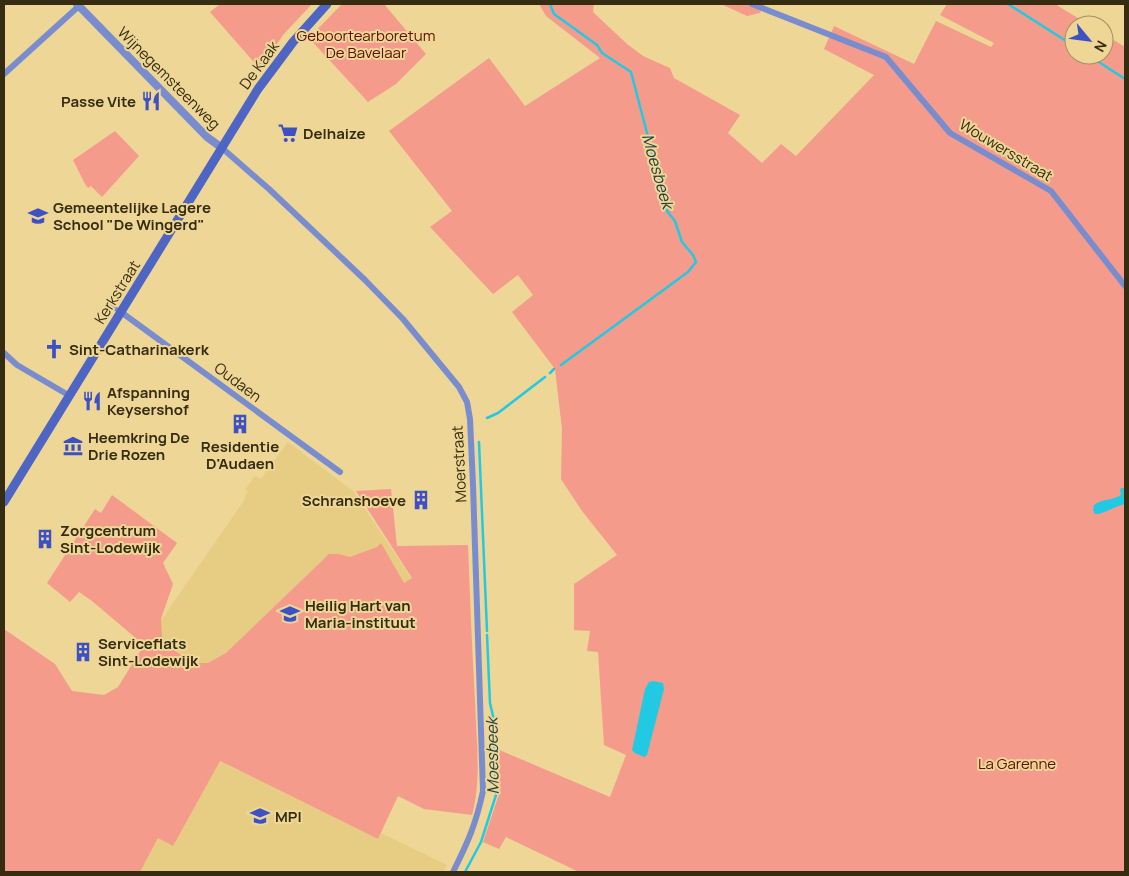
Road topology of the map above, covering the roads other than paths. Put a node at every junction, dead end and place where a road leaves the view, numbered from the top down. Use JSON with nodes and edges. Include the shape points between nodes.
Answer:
{"nodes":[{"id":1,"x":327,"y":4,"type":"edge"},
{"id":2,"x":752,"y":4,"type":"edge"},
{"id":3,"x":78,"y":5,"type":"edge"},
{"id":4,"x":4,"y":74,"type":"edge"},
{"id":5,"x":222,"y":148,"type":"junction"},
{"id":6,"x":1125,"y":286,"type":"edge"},
{"id":7,"x":110,"y":306,"type":"dead end"},
{"id":8,"x":121,"y":312,"type":"junction"},
{"id":9,"x":4,"y":353,"type":"edge"},
{"id":10,"x":70,"y":396,"type":"junction"},
{"id":11,"x":340,"y":472,"type":"dead end"},
{"id":12,"x":4,"y":502,"type":"edge"},
{"id":13,"x":453,"y":872,"type":"edge"}],
"edges":[{"from":1,"to":5,"type":"main road","name":"De Kaak","via":[[261,85]]},
{"from":2,"to":6,"type":"street","name":"Wouwersstraat","via":[[886,57],[950,133],[1051,192]]},
{"from":3,"to":4,"type":"street"},
{"from":3,"to":5,"type":"street","name":"Wijnegemsteenweg","via":[[207,137]]},
{"from":5,"to":8,"type":"main road","name":"Kerkstraat"},
{"from":5,"to":13,"type":"street","name":"Moerstraat","via":[[403,319],[460,388],[467,402],[473,485],[483,791],[477,820]]},
{"from":7,"to":8,"type":"street"},
{"from":8,"to":10,"type":"main road","name":"Kerkstraat"},
{"from":8,"to":11,"type":"street","name":"Oudaen"},
{"from":9,"to":10,"type":"street"},
{"from":10,"to":12,"type":"main road","name":"Kerkstraat"}]}
